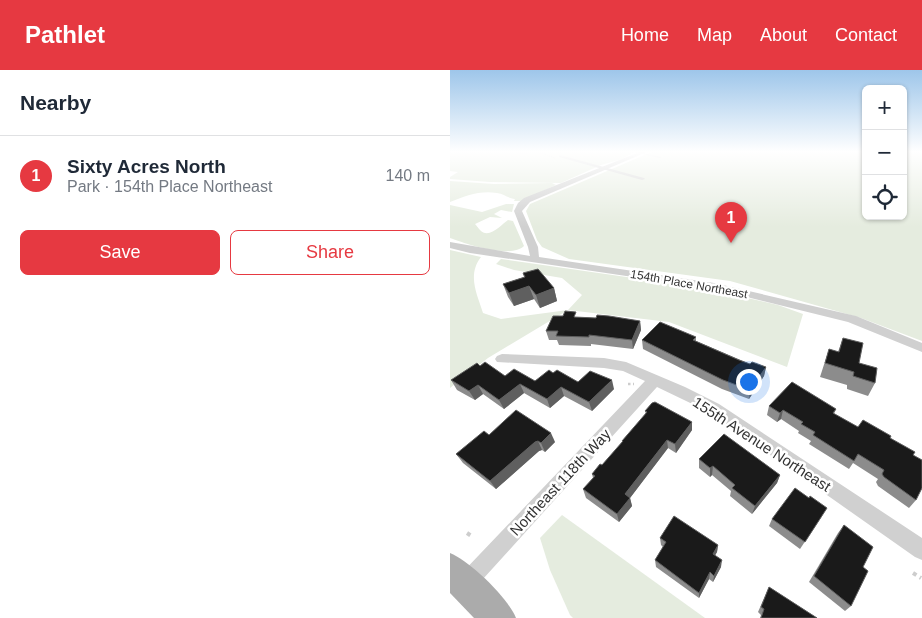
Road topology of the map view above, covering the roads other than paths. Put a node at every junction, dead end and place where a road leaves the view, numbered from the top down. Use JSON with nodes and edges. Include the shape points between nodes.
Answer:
{"nodes":[{"id":1,"x":583,"y":177,"type":"edge"},
{"id":2,"x":634,"y":177,"type":"edge"},
{"id":3,"x":643,"y":179,"type":"dead end"},
{"id":4,"x":450,"y":245,"type":"edge"},
{"id":5,"x":535,"y":259,"type":"junction"},
{"id":6,"x":922,"y":348,"type":"edge"},
{"id":7,"x":502,"y":359,"type":"dead end"},
{"id":8,"x":655,"y":380,"type":"junction"},
{"id":9,"x":922,"y":550,"type":"edge"},
{"id":10,"x":457,"y":577,"type":"edge"},
{"id":11,"x":498,"y":618,"type":"edge"}],
"edges":[{"from":1,"to":5,"type":"street","via":[[520,205],[518,211]]},
{"from":2,"to":3,"type":"lane"},
{"from":4,"to":5,"type":"street","name":"154th Place Northeast"},
{"from":5,"to":6,"type":"street","name":"154th Place Northeast","via":[[714,286],[852,319]]},
{"from":7,"to":8,"type":"street","name":"155th Avenue Northeast","via":[[604,363],[626,367]]},
{"from":8,"to":9,"type":"street","name":"155th Avenue Northeast","via":[[730,419]]},
{"from":8,"to":10,"type":"street","name":"Northeast 118th Way"},
{"from":10,"to":11,"type":"main road"}]}
